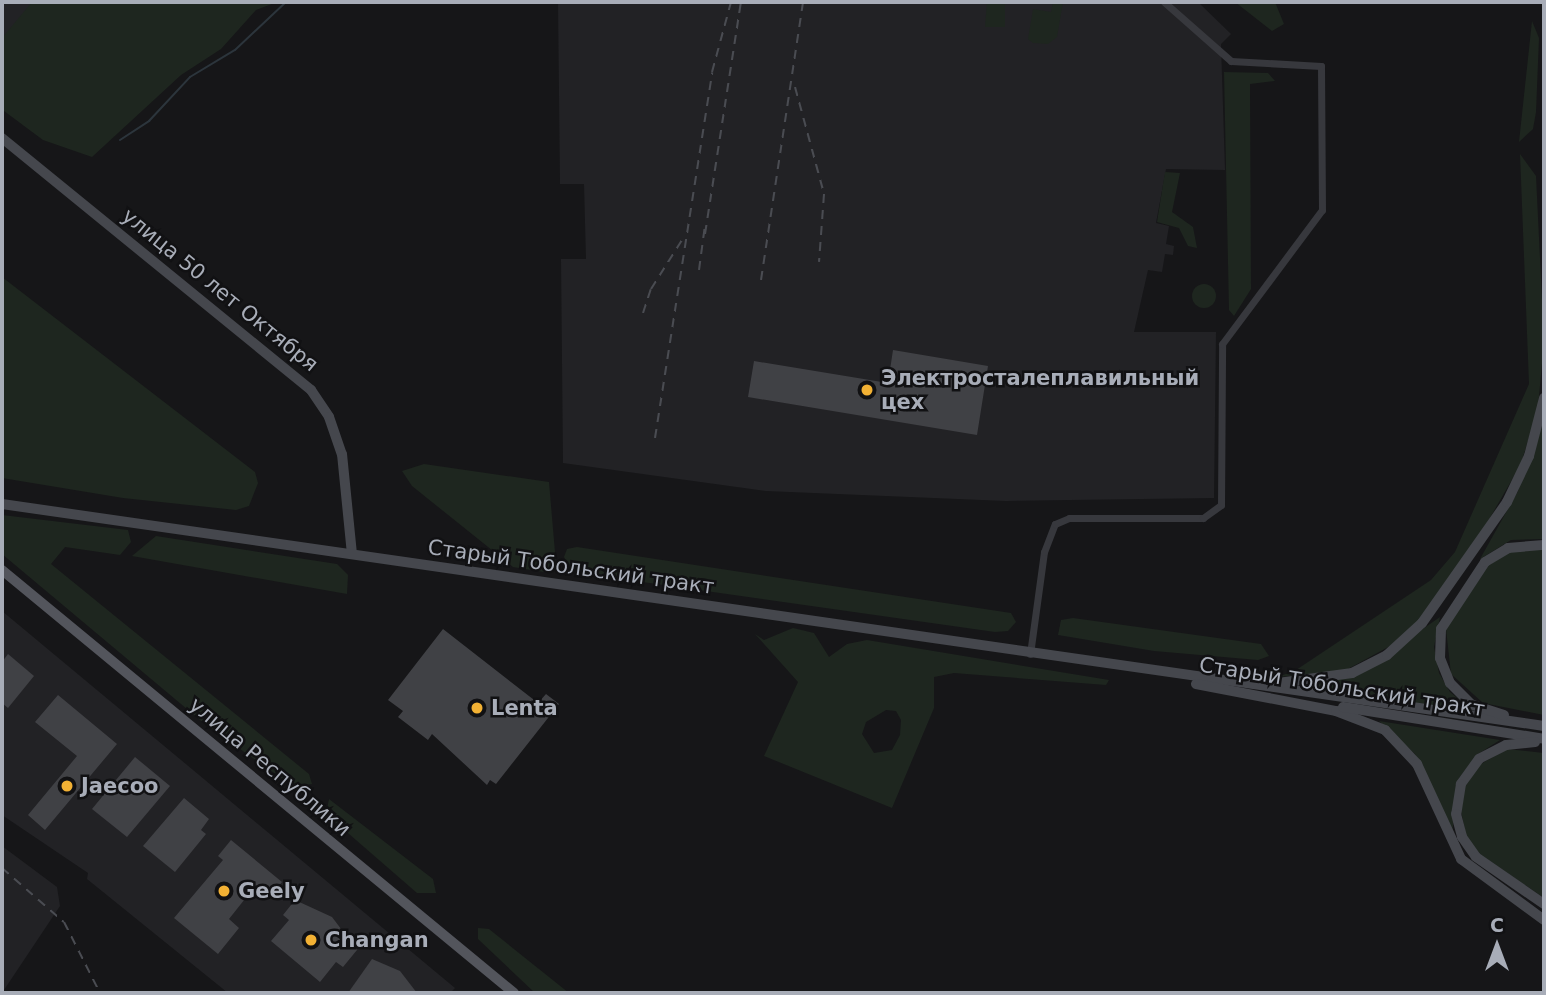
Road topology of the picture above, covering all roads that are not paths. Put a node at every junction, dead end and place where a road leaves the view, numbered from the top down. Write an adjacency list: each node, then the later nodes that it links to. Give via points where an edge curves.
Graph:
1 (1164, 2): 8 (street, via 1231,61 1321,65 1322,210 1222,344 1222,505 1203,518 1069,518 1055,524 1044,552)
2 (2, 138): 6 (main road, улица 50 лет Октября, via 311,390 326,411 342,454)
3 (1544, 398): 9 (main road, via 1529,456 1494,524 1429,615 1395,649 1352,673 1317,681)
4 (2, 504): 6 (main road, Старый Тобольский тракт)
5 (1544, 544): 10 (main road, via 1508,548 1485,562 1448,612 1439,642 1443,671 1464,699 1483,709)
6 (352, 554): 8 (main road, Старый Тобольский тракт)
7 (2, 570): 14 (main road, улица Республики)
8 (1030, 655): 9 (main road, Старый Тобольский тракт)
9 (1194, 680): 10 (main road, Старый Тобольский тракт); 11 (main road, Старый Тобольский тракт); 13 (main road, via 1336,711 1385,730 1417,764 1461,859)
10 (1544, 725)
11 (1544, 741): 12 (main road, via 1506,745 1479,759 1461,784 1456,814 1462,837 1476,857)
12 (1544, 904)
13 (1544, 920)
14 (514, 993)

